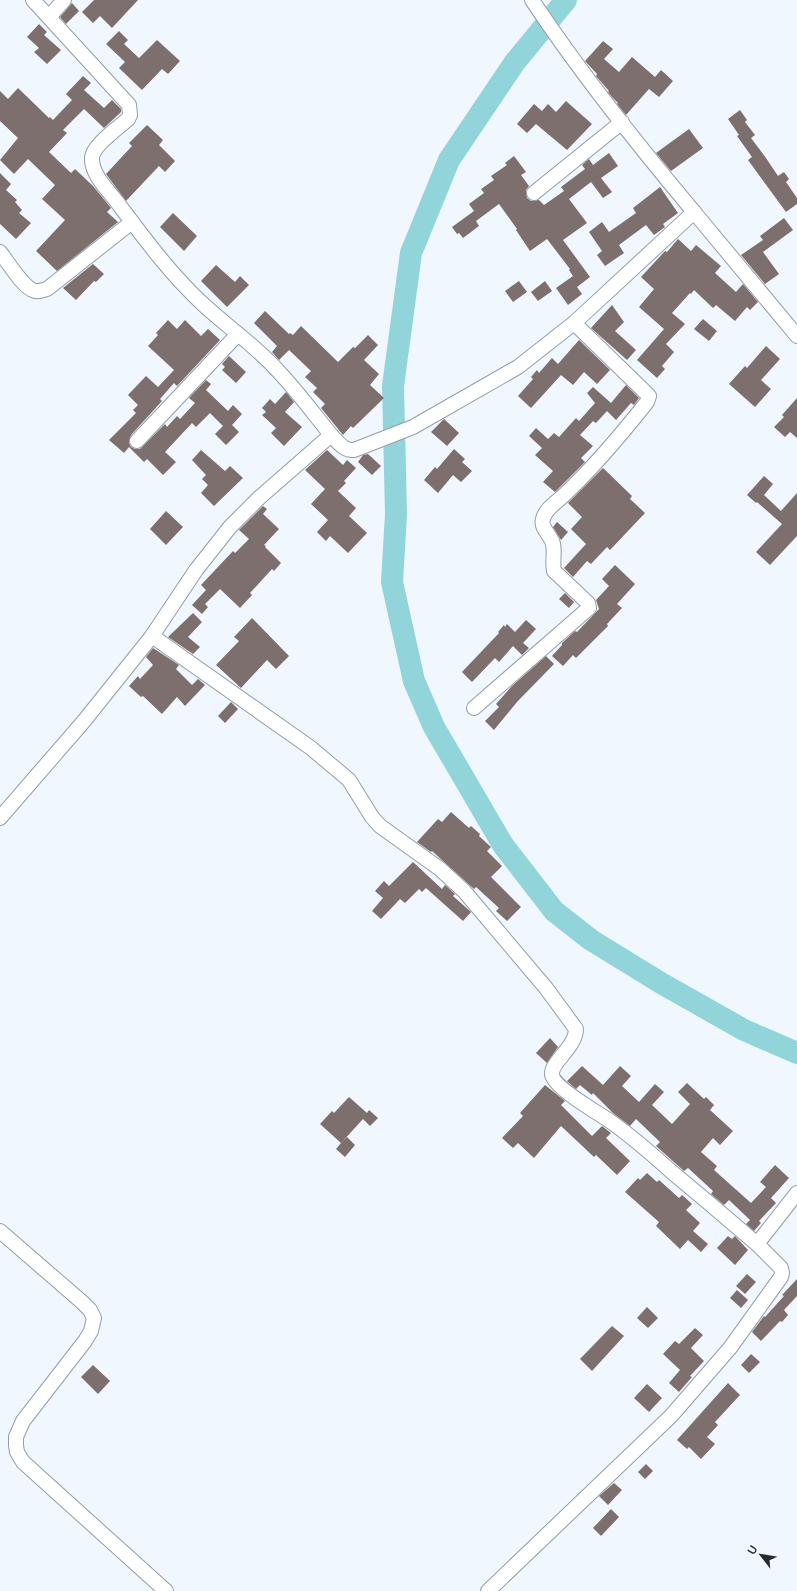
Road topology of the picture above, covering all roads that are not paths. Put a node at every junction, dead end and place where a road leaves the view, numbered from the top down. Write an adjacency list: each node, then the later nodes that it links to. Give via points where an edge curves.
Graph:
1 (33, 0): 4 (street)
2 (64, 0): 4 (street)
3 (532, 0): 5 (street)
4 (49, 17): 8 (street, via 128,105 128,119 96,147 91,160 99,178)
5 (622, 122): 6 (street); 7 (street)
6 (534, 193)
7 (694, 212): 10 (street); 12 (street)
8 (132, 222): 9 (street, via 42,291 34,291 27,287); 11 (street, via 181,283)
9 (0, 252)
10 (574, 323): 13 (street, via 518,367 413,427 354,450 345,448); 16 (street, via 649,396 647,402 599,460 547,511 543,519 543,526 553,543 554,571 588,603 589,608)
11 (238, 334): 13 (street, via 279,371); 14 (street)
12 (797, 336)
13 (331, 435): 15 (street, via 230,527 196,570)
14 (137, 441)
15 (152, 636): 17 (street, via 84,721); 20 (street, via 311,748 349,780 380,826 440,869 464,891 546,988 576,1029 566,1052 552,1071 556,1082 646,1149)
16 (474, 708)
17 (0, 818)
18 (797, 1193): 20 (street)
19 (0, 1231): 21 (street, via 82,1302 94,1318 91,1331 22,1421 16,1437 17,1452 23,1462)
20 (757, 1244): 22 (street, via 781,1268 781,1277 730,1348 671,1416)
21 (166, 1591)
22 (488, 1591)

